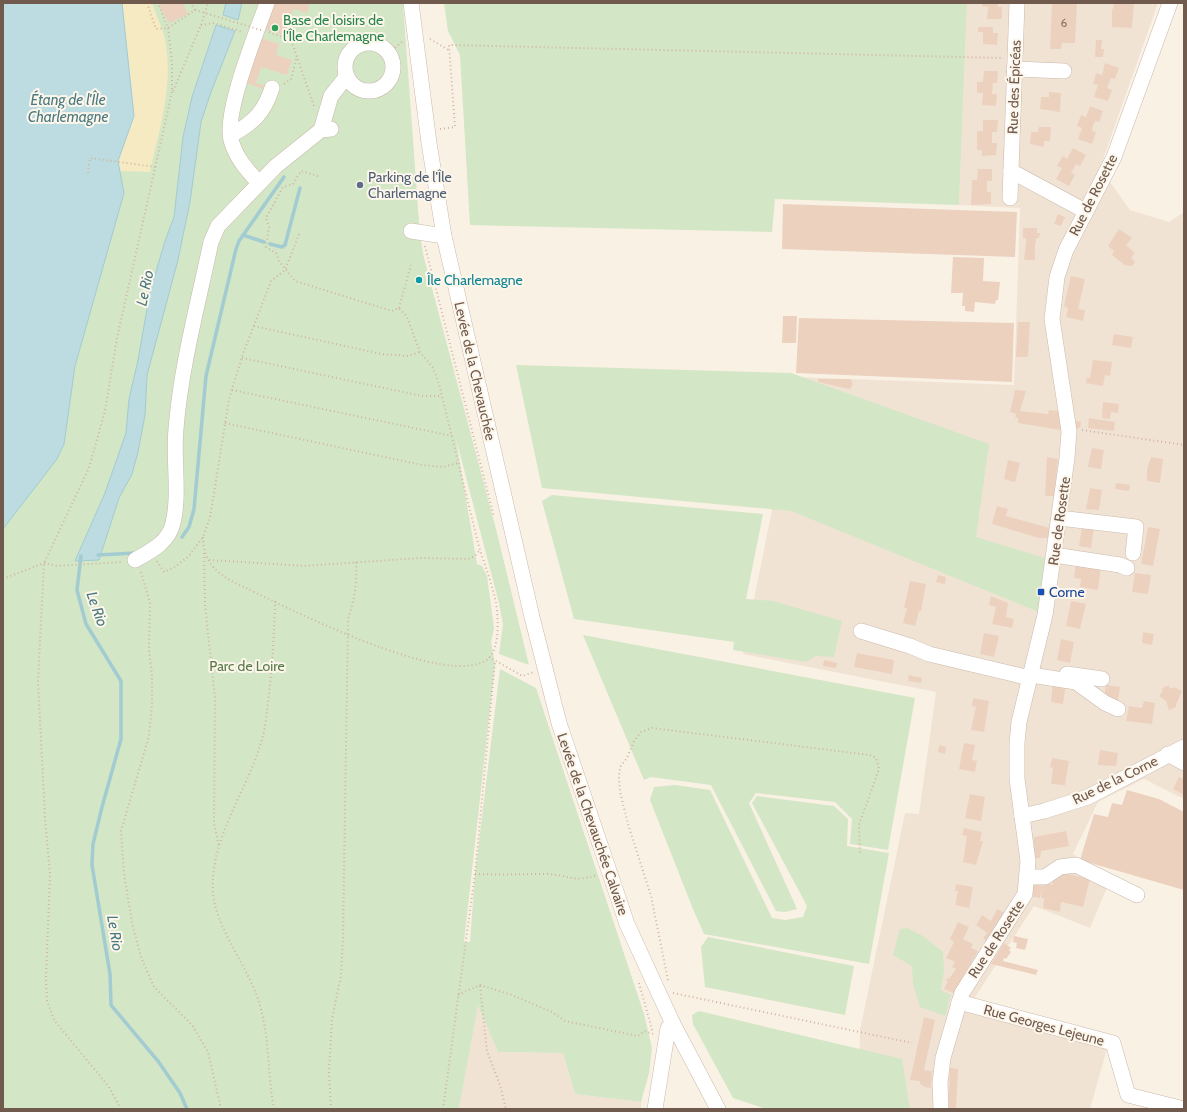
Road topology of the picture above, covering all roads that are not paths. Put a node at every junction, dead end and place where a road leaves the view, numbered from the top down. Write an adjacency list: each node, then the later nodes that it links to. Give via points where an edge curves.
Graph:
1 (267, 3): 9 (street, via 233,106 229,125)
2 (411, 3): 15 (street, Levée de la Chevauchée)
3 (1017, 3): 5 (street, Rue des Épicéas)
4 (1170, 3): 13 (street, Rue de Rosette, via 1114,157)
5 (1015, 63): 6 (street); 10 (street, Rue des Épicéas)
6 (1064, 71)
7 (347, 76): 11 (street, via 331,96 326,130 276,166)
8 (272, 88): 9 (street, via 260,114)
9 (231, 136): 11 (street, via 243,167)
10 (1011, 171): 12 (street, Rue des Épicéas); 13 (street)
11 (259, 183): 19 (street, via 218,226 211,242 181,383 176,430 173,524 167,536 152,550)
12 (1010, 198)
13 (1085, 211): 16 (street, Rue de Rosette, via 1056,276 1053,297 1053,325 1069,428)
14 (411, 231): 15 (street)
15 (444, 236): 21 (street, Levée de la Chevauchée)
16 (1059, 518): 17 (street, via 1136,528); 18 (street, Rue de Rosette)
17 (1133, 552)
18 (1054, 555): 20 (street); 23 (street, Rue de Rosette, via 1045,615)
19 (135, 560)
20 (1127, 568)
21 (532, 618): 33 (street, Levée de la Chevauchée Calvaire, via 559,723 608,872 627,924)
22 (861, 631): 23 (street, via 929,654)
23 (1031, 674): 24 (street); 25 (street, via 1076,682); 29 (street, Rue de Rosette, via 1019,722 1017,743 1017,779)
24 (1102, 679)
25 (1118, 709)
26 (1184, 747): 27 (street, Rue de la Corne)
27 (1168, 754): 28 (street); 29 (street, Rue de la Corne, via 1088,797)
28 (1184, 763)
29 (1022, 816): 30 (street, Rue de Rosette, via 1028,861)
30 (1026, 877): 31 (street, via 1045,876 1060,867 1076,865); 32 (street, Rue de Rosette, via 1025,894 962,993)
31 (1137, 895)
32 (959, 1002): 36 (street, Rue de Rosette, via 943,1058 940,1083); 37 (street, Rue Georges Lejeune, via 1113,1043 1128,1095)
33 (674, 1024): 34 (street, via 668,1028); 35 (street, Levée de la Chevauchée Calvaire)
34 (655, 1109)
35 (718, 1109)
36 (941, 1109)
37 (1184, 1109)

